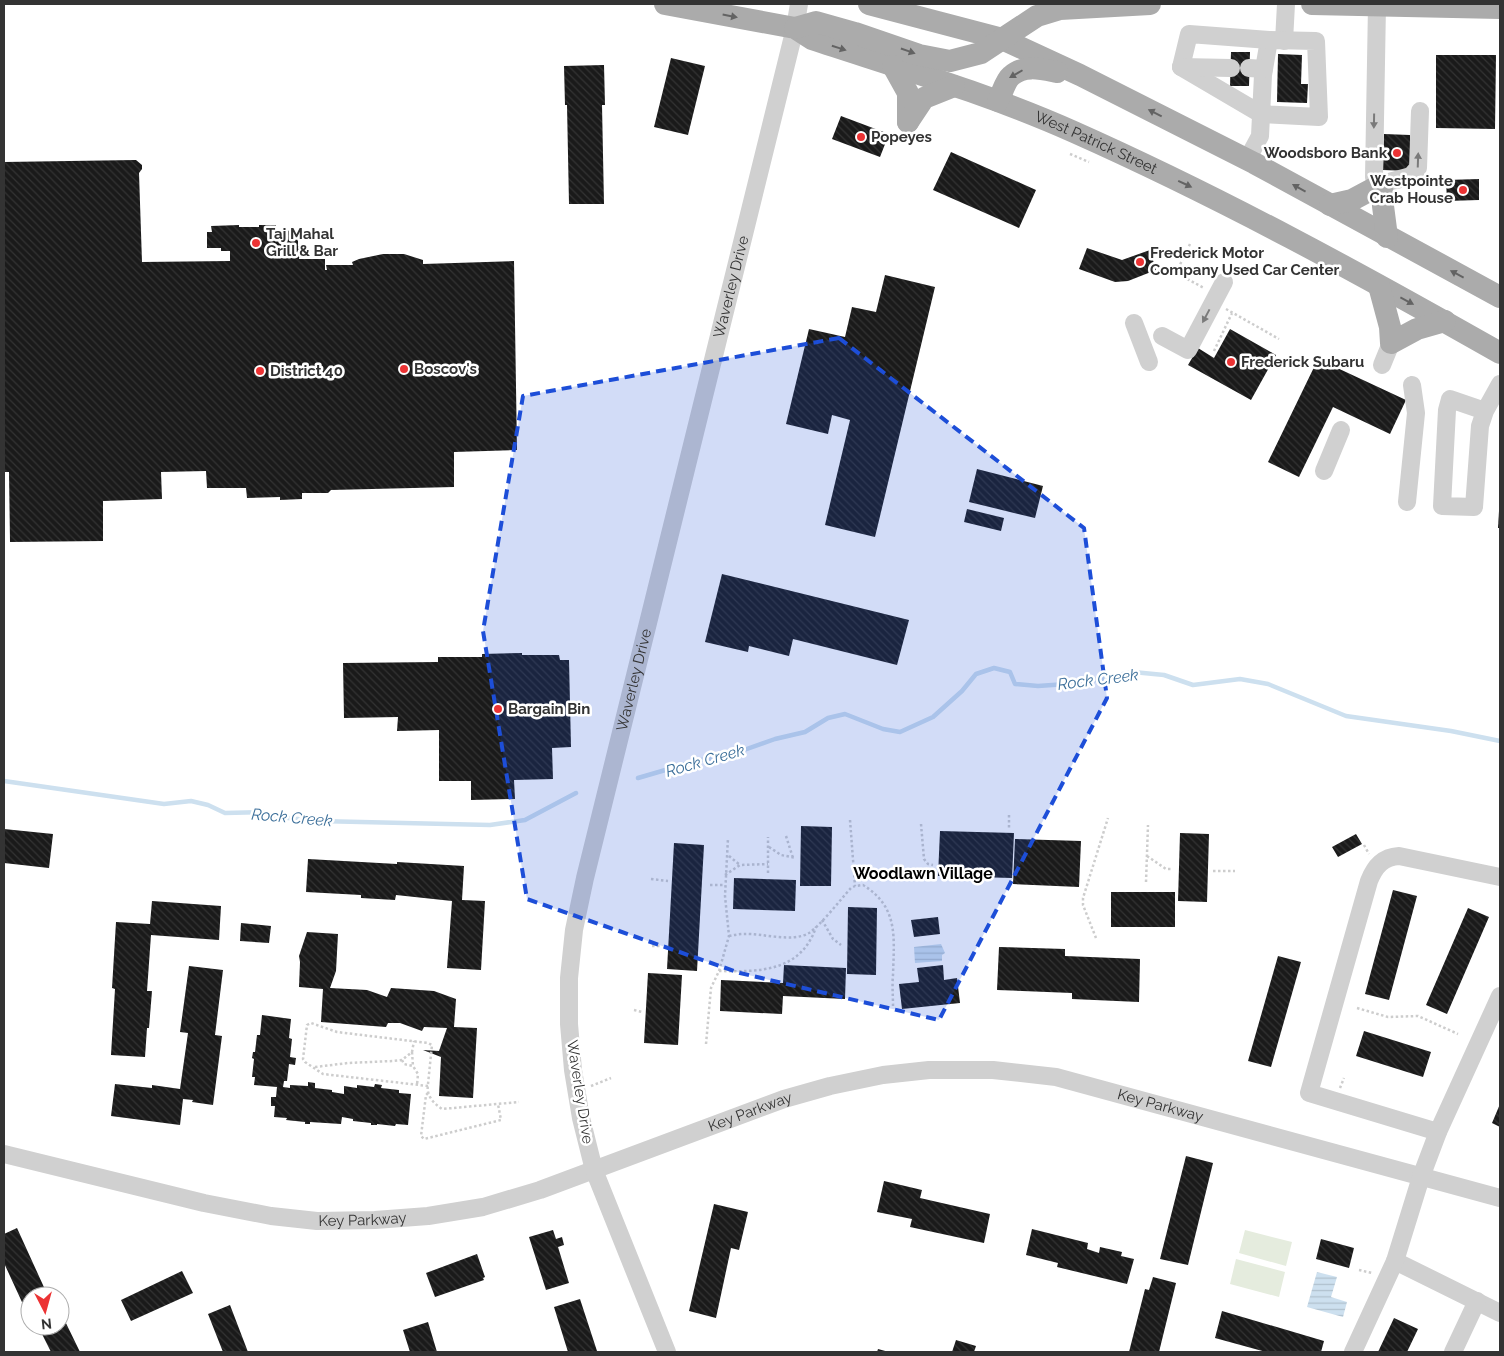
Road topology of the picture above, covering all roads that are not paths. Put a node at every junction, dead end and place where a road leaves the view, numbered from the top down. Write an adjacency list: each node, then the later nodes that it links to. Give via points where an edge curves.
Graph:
1 (665, 4): 9 (main road, West Patrick Street, one-way to 9)
2 (800, 4): 9 (street, Waverley Drive)
3 (869, 4): 10 (main road)
4 (1150, 4): 10 (main road, via 1060,9 1037,16)
5 (1286, 4): 11 (street)
6 (1312, 4): 7 (main road)
7 (1377, 5): 8 (main road); 21 (street, one-way to 21, via 1374,177)
8 (1500, 8)
9 (795, 28): 10 (main road, one-way to 10, via 816,22 950,62 981,53); 12 (main road, West Patrick Street, one-way to 12, via 812,39); 44 (street, Waverley Drive, via 574,930 569,1024 581,1118)
10 (1002, 39): 15 (main road)
11 (1276, 41): 13 (street, via 1189,34); 19 (street, via 1257,68); 19 (street, via 1316,41 1319,117)
12 (893, 66): 16 (main road, West Patrick Street); 16 (main road, via 908,92 908,122 924,98)
13 (1181, 67): 14 (street); 19 (street)
14 (1231, 68)
15 (1080, 76): 17 (main road, one-way to 17, via 1031,67 1010,76); 20 (main road, one-way to 15)
16 (954, 86): 17 (main road, West Patrick Street)
17 (998, 101): 25 (main road, West Patrick Street, one-way to 25, via 1073,132 1226,204)
18 (1420, 111): 21 (street, one-way to 18, via 1411,176 1418,168)
19 (1261, 114): 20 (street, via 1260,136)
20 (1247, 160): 22 (main road, one-way to 20)
21 (1382, 184): 22 (main road, via 1352,200); 23 (main road)
22 (1330, 205): 23 (main road)
23 (1387, 237): 26 (main road, one-way to 23)
24 (1224, 282): 29 (street, one-way to 29, via 1188,350)
25 (1379, 286): 27 (main road, West Patrick Street, one-way to 27); 30 (main road, via 1390,326)
26 (1494, 290)
27 (1445, 322): 30 (main road, via 1417,329); 31 (main road, West Patrick Street)
28 (1134, 323): 32 (street)
29 (1162, 336)
30 (1391, 343): 33 (street)
31 (1500, 353)
32 (1149, 362)
33 (1382, 365)
34 (1500, 384): 36 (street)
35 (1412, 385): 39 (street, via 1416,414)
36 (1485, 411): 36 (street, via 1480,426 1474,507 1442,506 1450,399)
37 (1341, 430): 38 (street)
38 (1324, 471)
39 (1407, 502)
40 (1500, 877): 42 (street, via 1399,856 1388,858 1377,866 1369,880 1309,1093)
41 (1500, 996): 42 (street)
42 (1438, 1132): 45 (street)
43 (4, 1154): 44 (street, Key Parkway, via 204,1203 317,1221 428,1216 482,1207)
44 (594, 1170): 45 (street, Key Parkway, via 830,1086 929,1070 993,1070 1056,1077); 50 (street, Waverley Drive)
45 (1421, 1177): 46 (street, Key Parkway); 47 (street)
46 (1500, 1198)
47 (1395, 1261): 48 (street); 51 (street)
48 (1477, 1301): 49 (street); 52 (street)
49 (1500, 1313)
50 (667, 1352)
51 (1353, 1352)
52 (1453, 1352)

